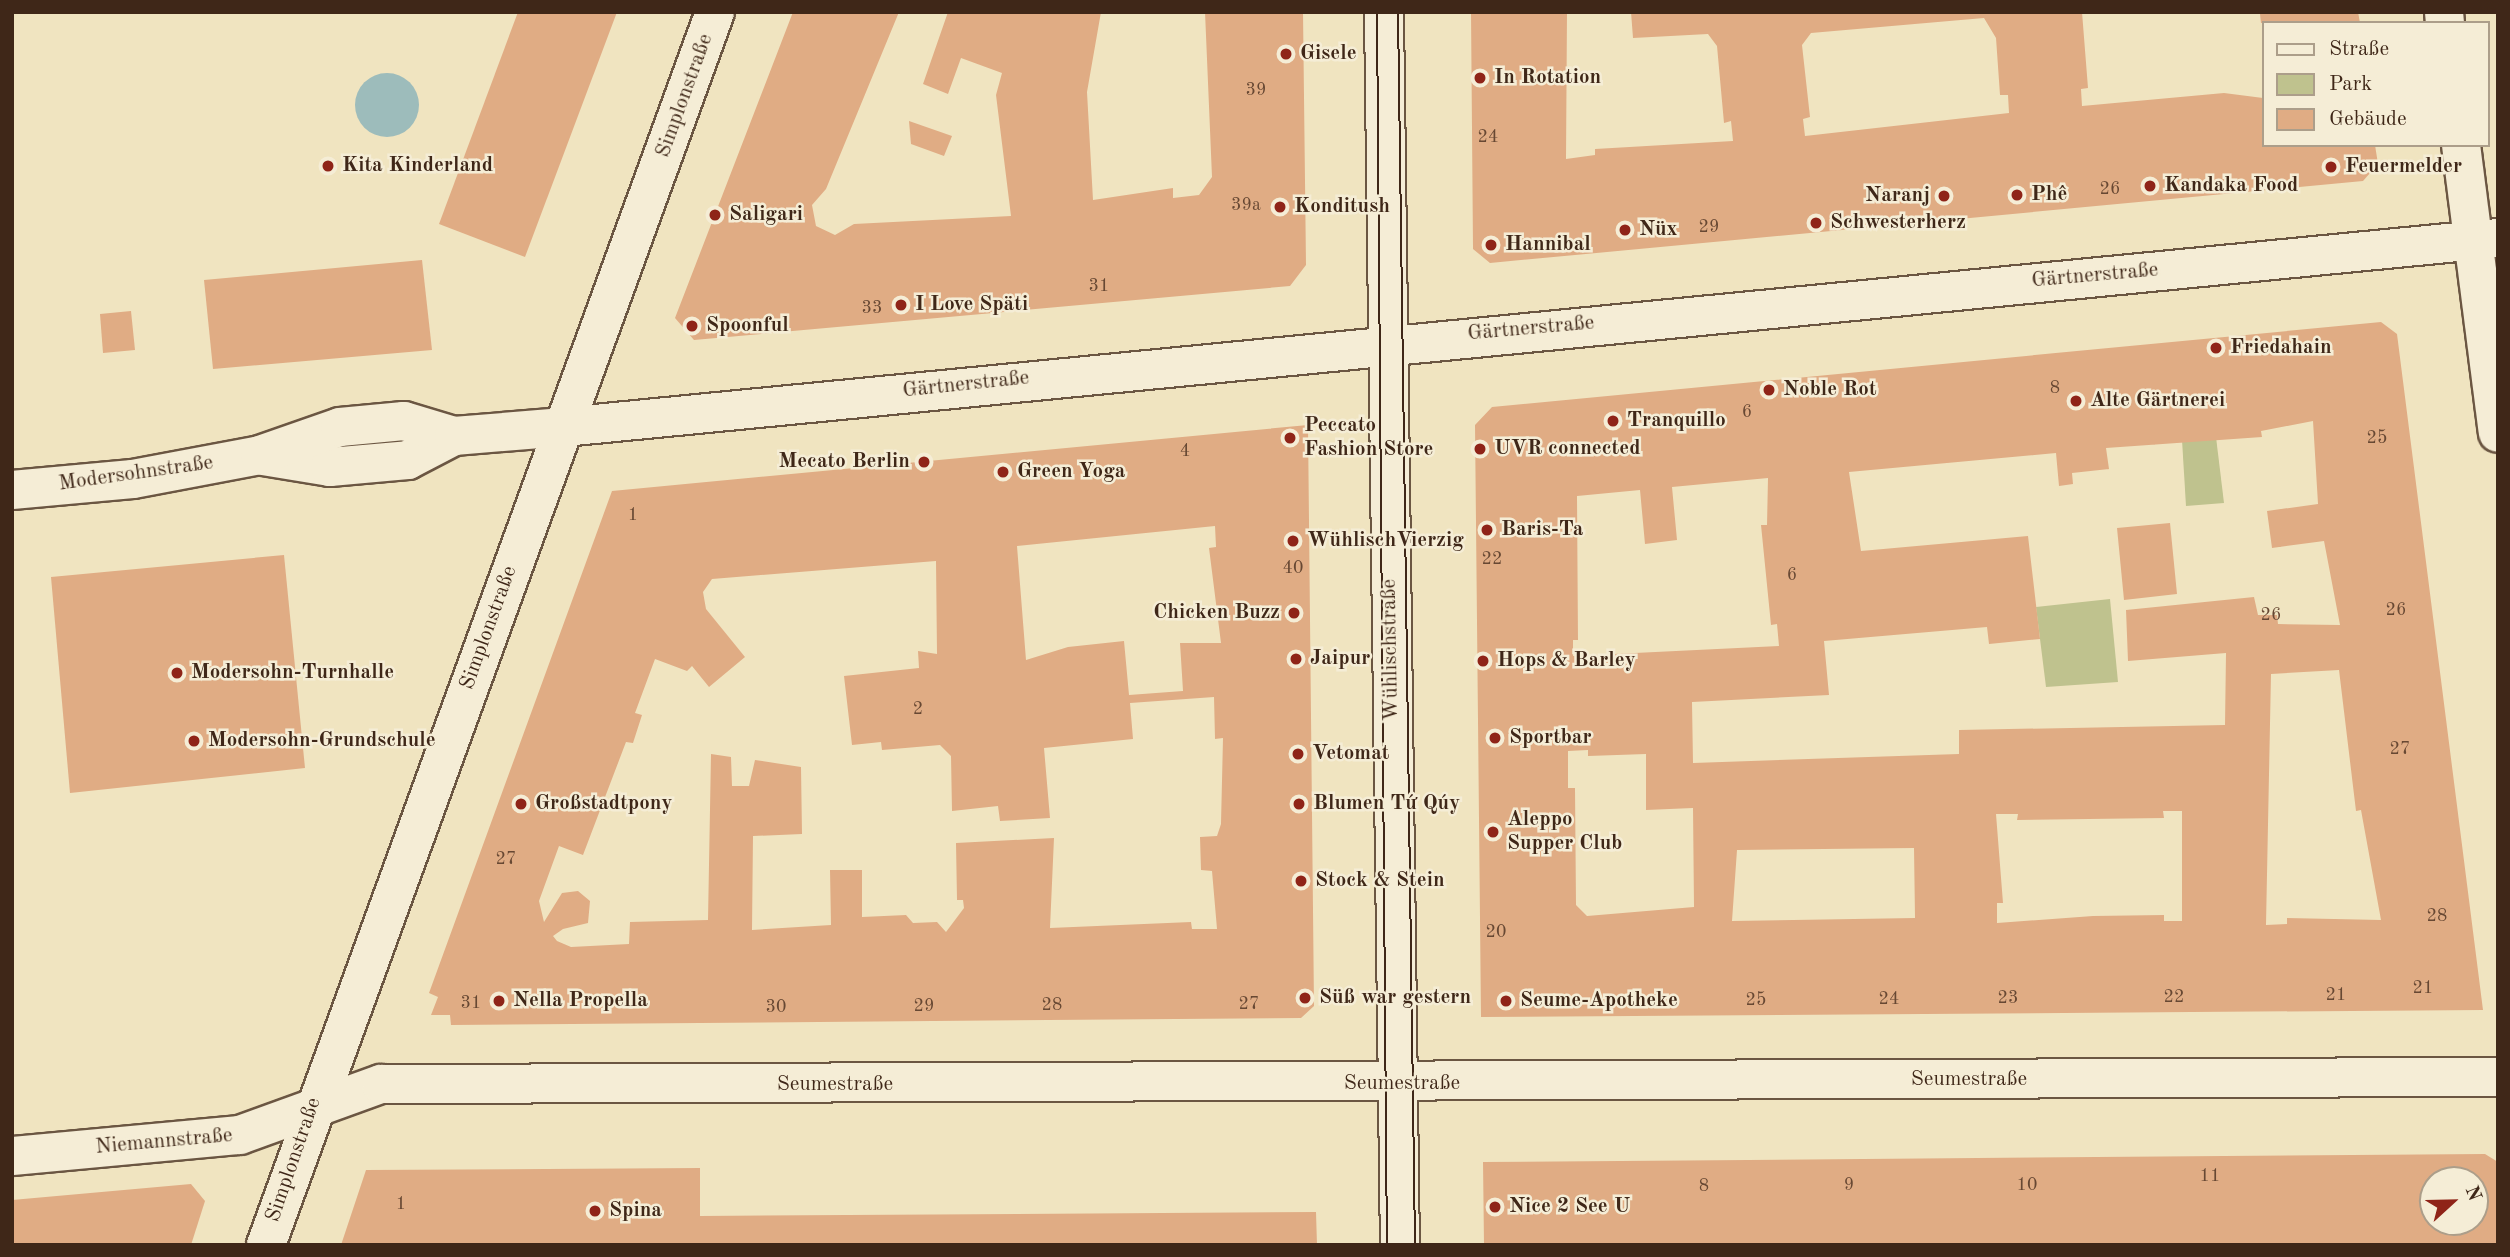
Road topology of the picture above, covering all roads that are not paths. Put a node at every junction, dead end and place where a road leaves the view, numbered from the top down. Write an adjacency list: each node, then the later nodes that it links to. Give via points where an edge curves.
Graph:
1 (715, 12): 6 (street, Simplonstraße)
2 (1384, 12): 5 (street, Wühlischstraße)
3 (2462, 147): 4 (street)
4 (2485, 239): 5 (street, Gärtnerstraße); 7 (street)
5 (1387, 344): 6 (street, Gärtnerstraße); 10 (street, Wühlischstraße)
6 (564, 427): 8 (street, Modersohnstraße, via 454,436 404,421 340,427 260,455 133,479); 11 (street, Simplonstraße)
7 (2498, 433)
8 (12, 490)
9 (2498, 1077): 10 (street, Seumestraße)
10 (1398, 1084): 11 (street, Seumestraße, via 380,1084); 14 (street, Wühlischstraße)
11 (311, 1111): 12 (street, Niemannstraße, via 240,1135); 13 (street, Simplonstraße)
12 (12, 1156)
13 (266, 1245)
14 (1400, 1245)

